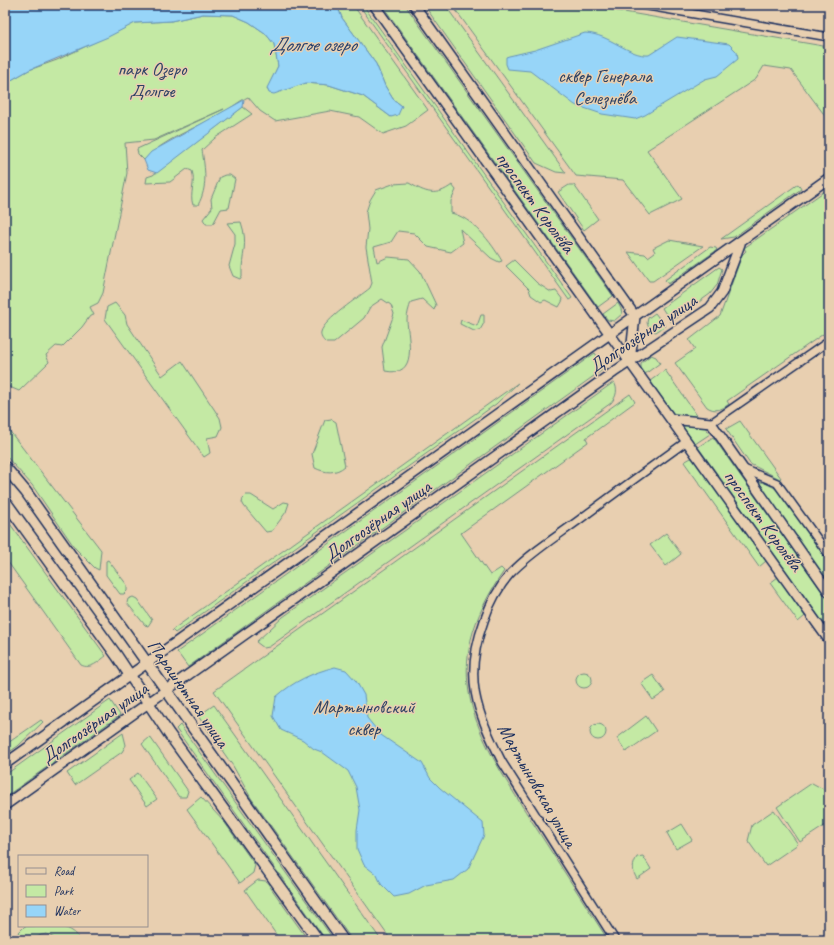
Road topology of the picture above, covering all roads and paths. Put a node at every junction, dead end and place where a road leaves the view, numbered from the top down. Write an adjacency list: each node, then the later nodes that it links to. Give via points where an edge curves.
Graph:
1 (374, 5): 8 (main road, проспект Королёва)
2 (414, 5): 7 (main road, проспект Королёва)
3 (642, 5): 4 (street)
4 (829, 37)
5 (829, 178): 6 (main road, Долгоозёрная улица)
6 (742, 241): 7 (main road, Долгоозёрная улица); 10 (main road, Долгоозёрная улица, via 722,292 710,308)
7 (636, 316): 8 (main road, Долгоозёрная улица); 10 (main road)
8 (610, 334): 10 (main road, проспект Королёва); 20 (main road, Долгоозёрная улица)
9 (829, 341): 12 (street)
10 (630, 362): 11 (main road, проспект Королёва); 22 (main road, Долгоозёрная улица)
11 (671, 419): 12 (main road); 13 (main road, проспект Королёва)
12 (711, 423): 15 (main road, проспект Королёва)
13 (687, 442): 19 (main road, проспект Королёва); 28 (street, Мартыновская улица, via 562,532 511,573 495,594 489,607 473,661 477,705 502,762)
14 (5, 467): 20 (main road, Парашютная улица, via 26,492)
15 (744, 470): 17 (street, via 777,483); 18 (main road, проспект Королёва)
16 (5, 501): 21 (main road, Парашютная улица)
17 (829, 555)
18 (829, 592)
19 (829, 640)
20 (146, 663): 21 (main road, Долгоозёрная улица); 22 (main road, Парашютная улица)
21 (130, 675): 23 (main road, Парашютная улица); 24 (main road, Долгоозёрная улица)
22 (166, 691): 23 (main road, Долгоозёрная улица); 27 (main road, Парашютная улица)
23 (149, 704): 25 (main road, Долгоозёрная улица); 26 (main road, Парашютная улица)
24 (5, 764)
25 (5, 805)
26 (318, 940)
27 (343, 940)
28 (615, 940)

